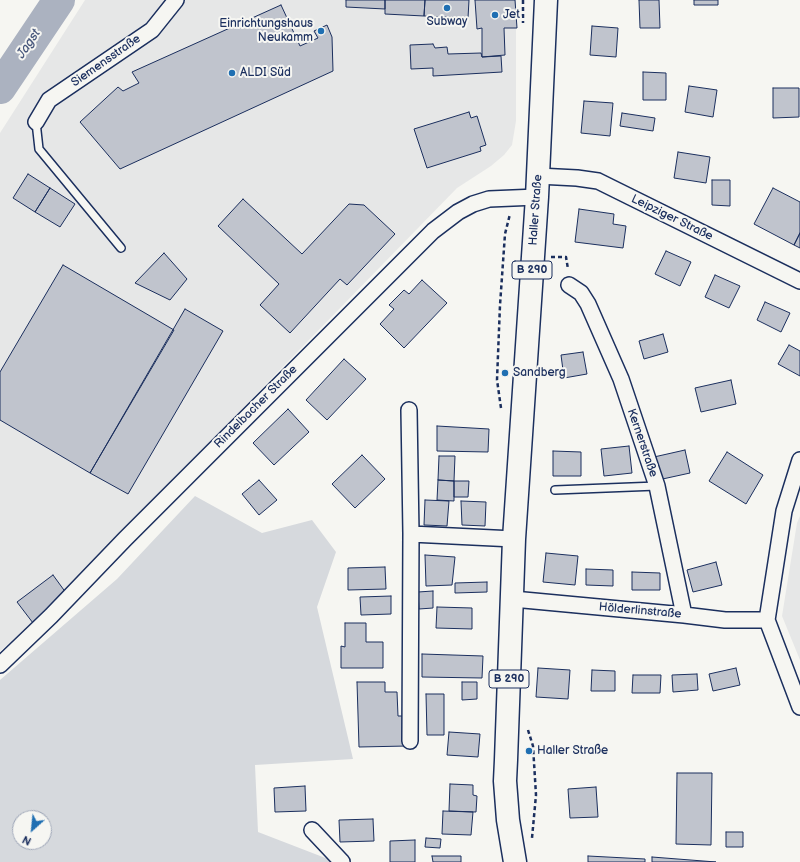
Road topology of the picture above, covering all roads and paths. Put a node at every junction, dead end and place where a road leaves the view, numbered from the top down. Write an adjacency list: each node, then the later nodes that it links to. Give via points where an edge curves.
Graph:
1 (176, 0): 3 (street, Siemensstraße, via 152,30 49,100)
2 (546, 0): 4 (main road, Haller Straße / B 290)
3 (36, 122): 5 (lane, via 39,149)
4 (538, 187): 8 (street, Leipziger Straße, via 577,178 598,181); 15 (main road, Haller Straße / B 290); 19 (street, Rindelbacher Straße, via 473,204 433,230)
5 (121, 248)
6 (558, 257): 7 (path, via 566,257)
7 (567, 265)
8 (800, 281)
9 (569, 285): 12 (street, Kernerstraße, via 581,293 588,304 621,379)
10 (409, 410): 14 (street)
11 (800, 460): 18 (street, via 784,511)
12 (657, 486): 13 (lane); 17 (street, Kernerstraße)
13 (555, 490)
14 (411, 534): 15 (street); 21 (street)
15 (514, 539): 16 (main road, Haller Straße / B 290)
16 (512, 599): 17 (street, Hölderlinstraße); 24 (main road, Haller Straße / B 290, via 505,781)
17 (684, 615): 18 (street, Hölderlinstraße, via 725,620)
18 (767, 620): 20 (street)
19 (0, 665)
20 (800, 707)
21 (410, 741)
22 (312, 830): 23 (street)
23 (342, 862)
24 (515, 862)

